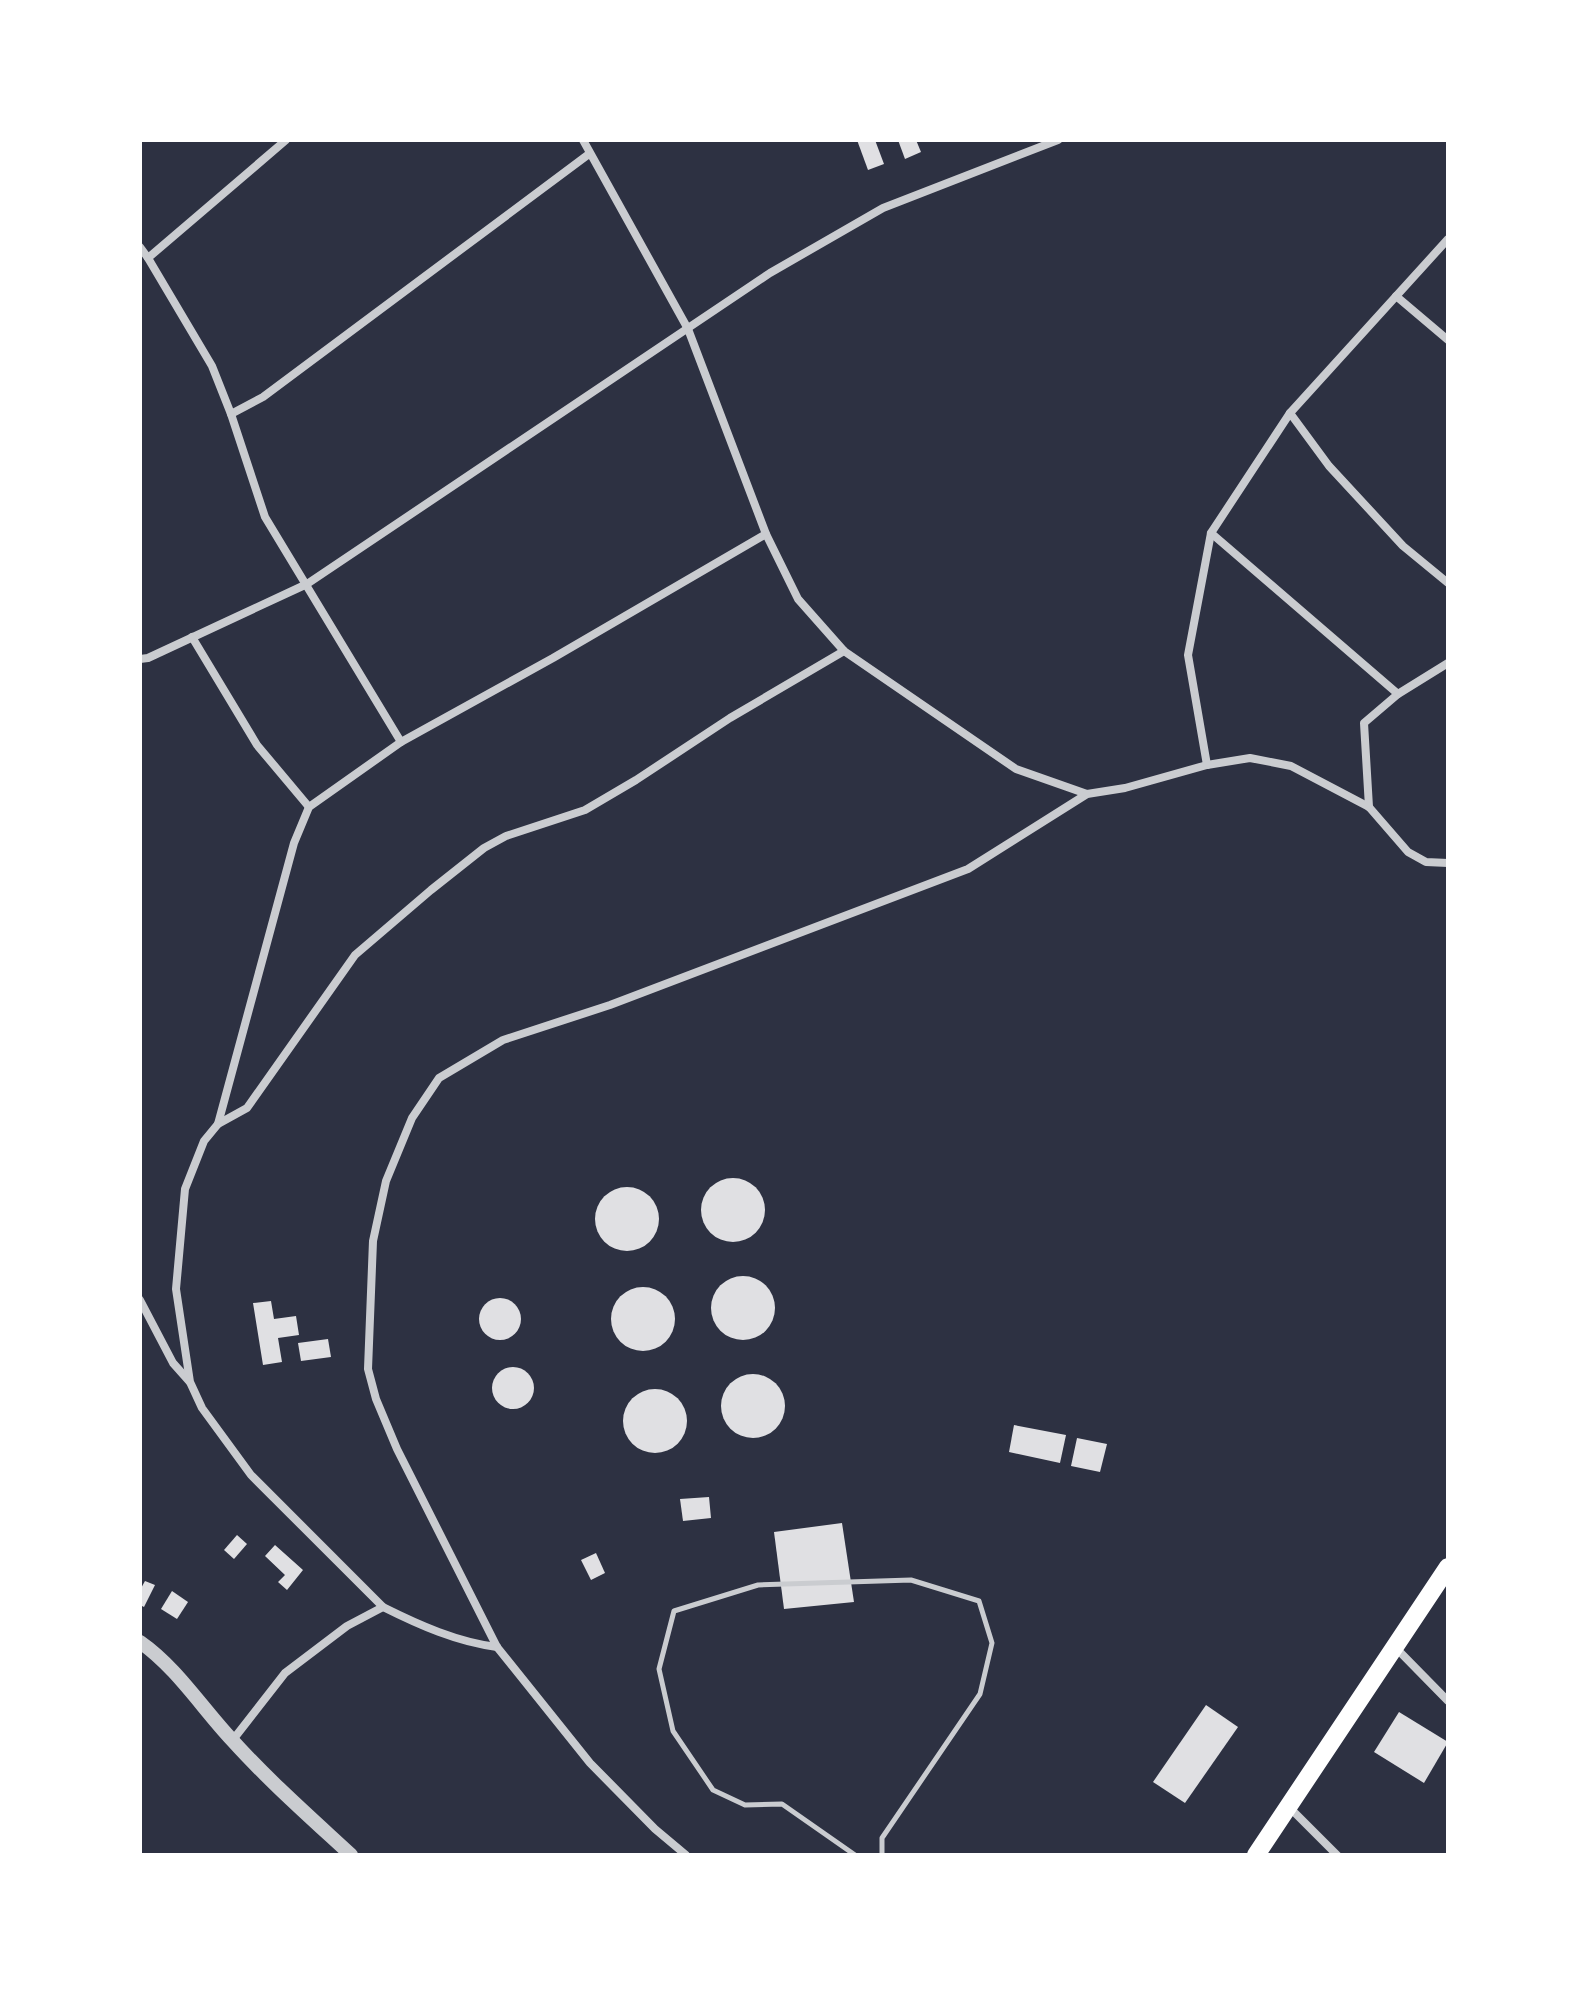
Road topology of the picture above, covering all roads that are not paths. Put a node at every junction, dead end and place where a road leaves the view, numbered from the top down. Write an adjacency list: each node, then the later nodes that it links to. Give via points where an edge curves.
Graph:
1 (286, 140): 7 (street)
2 (583, 140): 4 (street)
3 (1058, 140): 9 (street, via 883,208 770,273)
4 (589, 154): 9 (street); 12 (street, via 263,397)
5 (1448, 239): 8 (street)
6 (140, 247): 7 (street)
7 (148, 258): 12 (street, via 212,366)
8 (1396, 296): 10 (street); 11 (street)
9 (688, 329): 14 (street); 16 (street)
10 (1448, 340)
11 (1290, 413): 13 (street); 15 (street, via 1329,466 1403,546)
12 (231, 414): 16 (street, via 265,517)
13 (1211, 533): 21 (street); 23 (street, via 1188,655)
14 (766, 534): 18 (street, via 798,599); 22 (street)
15 (1448, 583)
16 (307, 584): 17 (street); 22 (street)
17 (192, 637): 19 (street); 25 (street, via 257,745)
18 (844, 651): 24 (street, via 1016,769); 28 (street, via 585,810 484,848 355,955 247,1108)
19 (140, 659)
20 (1448, 663): 21 (street)
21 (1398, 694): 26 (street, via 1364,723)
22 (401, 742): 25 (street)
23 (1207, 765): 24 (street); 26 (street, via 1250,758 1291,766)
24 (1087, 794): 34 (street, via 968,869 610,1005 503,1040 439,1078 412,1118 386,1181 373,1241 368,1369 397,1449)
25 (309, 807): 28 (street, via 294,843)
26 (1369, 807): 27 (street, via 1408,852 1426,862)
27 (1448, 863)
28 (218, 1124): 30 (street, via 204,1141 185,1189 176,1289)
29 (140, 1300): 30 (street, via 173,1363)
30 (190, 1382): 32 (street, via 202,1408 251,1475)
31 (1448, 1567): 35 (highway)
32 (383, 1607): 34 (street, via 475,1644); 37 (street, via 347,1626 285,1673)
33 (140, 1642): 37 (street, via 156,1653)
34 (497, 1647): 41 (street, via 590,1763)
35 (1395, 1647): 36 (street); 38 (highway)
36 (1448, 1701)
37 (232, 1741): 40 (street)
38 (1289, 1806): 39 (highway); 44 (street)
39 (1262, 1851)
40 (351, 1855)
41 (686, 1855)
42 (855, 1855): 43 (lane, via 782,1804 745,1805 713,1790 673,1731 659,1669 674,1611 758,1585 896,1580 979,1601 992,1643 980,1694 882,1838)
43 (882, 1855)
44 (1337, 1855)

